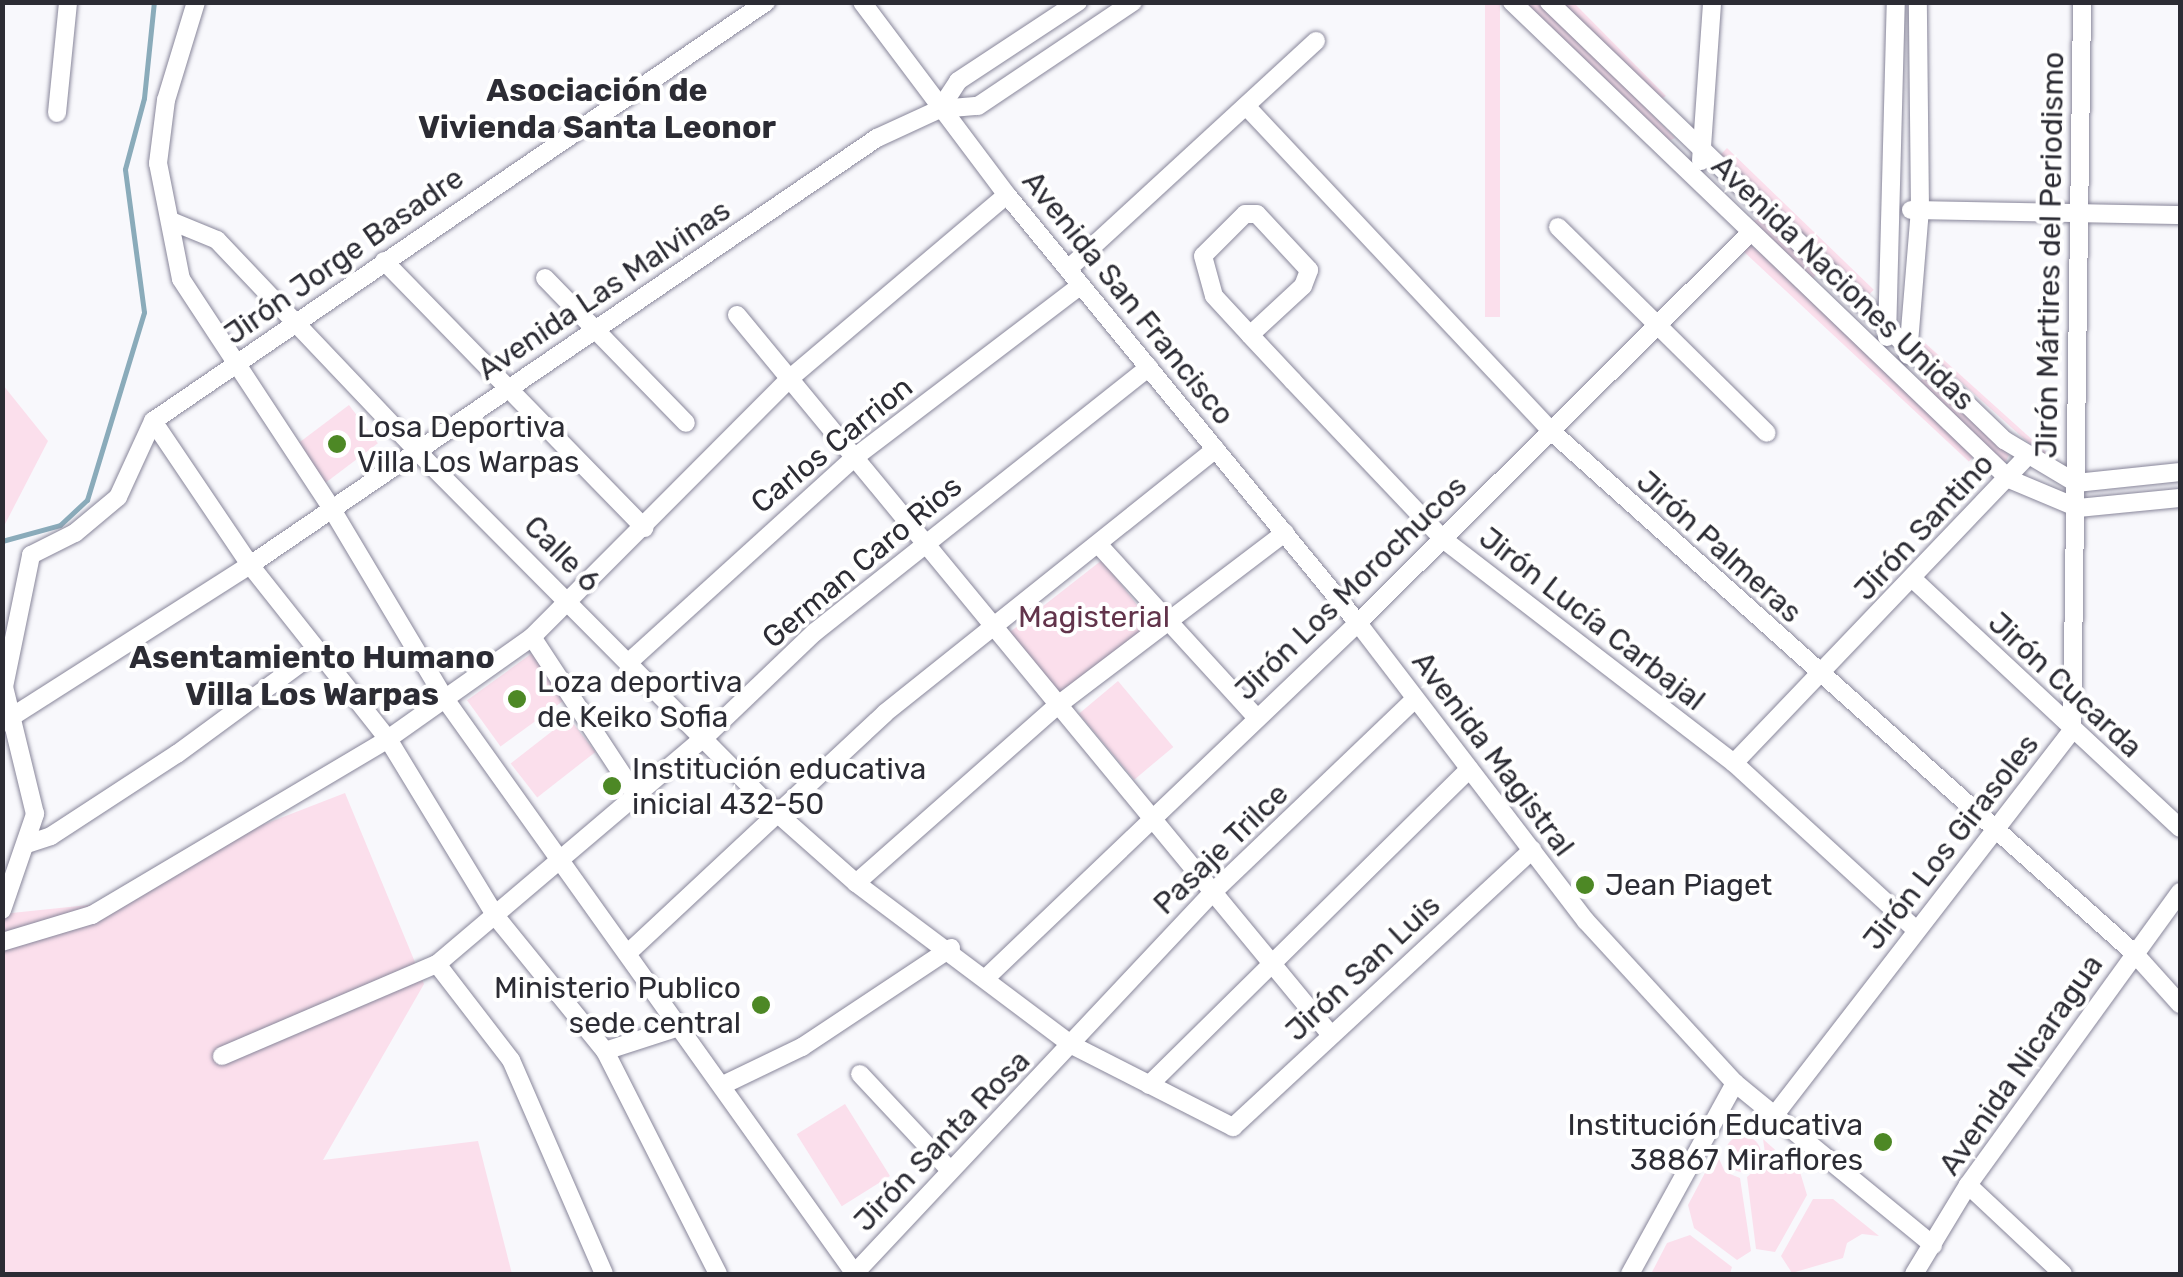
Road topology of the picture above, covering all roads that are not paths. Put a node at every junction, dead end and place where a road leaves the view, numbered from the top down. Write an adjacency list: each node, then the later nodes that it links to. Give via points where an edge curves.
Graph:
1 (68, 2): 17 (street)
2 (196, 2): 25 (street, via 166,100 158,163)
3 (766, 2): 28 (street, Jirón Jorge Basadre)
4 (862, 2): 16 (street, Avenida San Francisco)
5 (1078, 2): 16 (street, Avenida Las Malvinas, via 958,81)
6 (1133, 2): 13 (street, Avenida Las Malvinas)
7 (1512, 2): 19 (street, Avenida Naciones Unidas)
8 (1549, 2): 18 (street, Avenida Naciones Unidas)
9 (1712, 2): 18 (street)
10 (1896, 2): 21 (street)
11 (1918, 2): 22 (street)
12 (2082, 2): 23 (street, Jirón Mártires del Periodismo)
13 (1110, 9): 16 (street, Avenida Las Malvinas, via 978,106)
14 (1316, 40): 15 (street)
15 (1246, 106): 29 (street); 47 (street, Jirón Palmeras)
16 (940, 109): 20 (street, Avenida San Francisco); 36 (street, Avenida Las Malvinas, via 877,138)
17 (57, 113)
18 (1705, 154): 19 (street); 35 (street, Avenida Naciones Unidas)
19 (1692, 177): 27 (street, Avenida Naciones Unidas)
20 (1007, 195): 29 (street, Avenida San Francisco); 42 (street)
21 (1895, 209): 22 (street); 35 (street)
22 (1920, 210): 23 (street); 38 (street)
23 (2074, 212): 24 (street); 55 (street, Jirón Mártires del Periodismo)
24 (2180, 215)
25 (171, 221): 33 (street, Calle 6, via 217,240); 40 (street, via 181,279)
26 (1558, 227): 34 (street)
27 (1750, 233): 34 (street, Jirón Los Morochucos); 39 (street, Avenida Naciones Unidas)
28 (384, 261): 33 (street, Jirón Jorge Basadre); 44 (street)
29 (1068, 269): 31 (street, Avenida San Francisco)
30 (545, 278): 36 (street)
31 (1081, 285): 41 (street, Avenida San Francisco); 52 (street, Carlos Carrion)
32 (737, 315): 42 (street)
33 (298, 324): 40 (street, Jirón Jorge Basadre); 49 (street, Calle 6)
34 (1658, 325): 47 (street, Jirón Los Morochucos); 48 (street)
35 (1888, 329): 38 (street, Avenida Naciones Unidas); 39 (street)
36 (596, 332): 44 (street, Avenida Las Malvinas); 46 (street)
37 (1250, 335): 37 (street, Jirón Lucía Carbajal, via 1303,286 1309,270 1256,214 1245,214 1204,256 1214,296); 61 (street, Jirón Lucía Carbajal)
38 (1909, 348): 43 (street); 51 (street, Avenida Naciones Unidas)
39 (1884, 361): 43 (street, Avenida Naciones Unidas)
40 (238, 364): 45 (street, Jirón Jorge Basadre); 57 (street)
41 (1148, 368): 50 (street, Avenida San Francisco); 62 (street, German Caro Rios)
42 (788, 379): 52 (street); 59 (street)
43 (1905, 380): 54 (street, Avenida Naciones Unidas)
44 (508, 388): 49 (street, Avenida Las Malvinas); 59 (street)
45 (153, 421): 64 (street); 78 (street, via 118,497 75,533 31,555 4,687)
46 (686, 423)
47 (1551, 431): 61 (street, Jirón Los Morochucos); 73 (street, Jirón Palmeras)
48 (1768, 432)
49 (415, 449): 57 (street, Avenida Las Malvinas); 66 (street, Calle 6)
50 (1216, 450): 60 (street, Avenida San Francisco); 63 (street)
51 (2026, 456): 54 (street, Jirón Santino); 55 (street, Avenida Naciones Unidas)
52 (854, 458): 62 (street); 72 (street, Carlos Carrion)
53 (2180, 472): 55 (street)
54 (2009, 479): 58 (street, Avenida Naciones Unidas); 65 (street, Jirón Santino)
55 (2076, 483): 58 (street, Jirón Mártires del Periodismo)
56 (2180, 498): 58 (street, Avenida Naciones Unidas)
57 (330, 506): 64 (street, Avenida Las Malvinas); 74 (street)
58 (2078, 508): 79 (street, Jirón Los Girasoles)
59 (645, 528): 66 (street)
60 (1284, 533): 67 (street, Avenida San Francisco); 68 (street)
61 (1443, 539): 67 (street, Jirón Los Morochucos); 82 (street, Jirón Lucía Carbajal)
62 (925, 544): 69 (street); 80 (street, German Caro Rios, via 814,632)
63 (1098, 544): 68 (street); 69 (street)
64 (250, 565): 71 (street); 78 (street, Avenida Las Malvinas)
65 (1913, 579): 73 (street, Jirón Santino); 79 (street, Jirón Cucarda)
66 (571, 602): 70 (street); 72 (street, Calle 6)
67 (1358, 623): 75 (street, Avenida Magistral); 77 (street, Jirón Los Morochucos)
68 (1169, 625): 76 (street); 77 (street)
69 (995, 629): 76 (street); 85 (street, via 885,713)
70 (532, 637): 74 (street); 84 (street)
71 (317, 651): 81 (street); 89 (street, via 177,754 51,836)
72 (630, 661): 80 (street, Calle 6)
73 (1820, 676): 82 (street, Jirón Santino); 88 (street, Jirón Palmeras)
74 (445, 699): 81 (street); 91 (street)
75 (1416, 699): 83 (street, Avenida Magistral); 93 (street, Pasaje Trilce)
76 (1058, 705): 86 (street); 92 (street)
77 (1256, 717): 86 (street, Jirón Los Morochucos)
78 (7, 720): 89 (street, via 32,786 35,814)
79 (2072, 731): 87 (street, Jirón Cucarda); 88 (street, Jirón Los Girasoles)
80 (705, 738): 84 (street, German Caro Rios); 85 (street, Calle 6)
81 (388, 739): 96 (street); 98 (street, via 92,915)
82 (1734, 764): 97 (street, Jirón Lucía Carbajal)
83 (1470, 769): 90 (street, Avenida Magistral); 102 (street)
84 (635, 794): 91 (street, German Caro Rios)
85 (778, 812): 92 (street, Calle 6); 100 (street)
86 (1153, 820): 93 (street); 104 (street, Jirón Los Morochucos)
87 (2180, 828)
88 (1994, 830): 97 (street, Jirón Los Girasoles); 101 (street, Jirón Palmeras)
89 (27, 844): 95 (street)
90 (1532, 850): 107 (street, Jirón San Luis); 112 (street, Avenida Magistral, via 1586,922)
91 (560, 857): 96 (street, German Caro Rios); 100 (street)
92 (856, 882): 99 (street, Calle 6)
93 (1213, 892): 102 (street); 108 (street, Pasaje Trilce)
94 (2180, 892): 101 (street, Avenida Nicaragua)
95 (2, 910)
96 (497, 918): 103 (street, German Caro Rios); 109 (street)
97 (1915, 929): 115 (street, Jirón Los Girasoles)
98 (2, 942)
99 (950, 948): 104 (street, Calle 6); 113 (street, via 802,1047)
100 (629, 952): 106 (street)
101 (2134, 952): 105 (street, Jirón Palmeras); 118 (street, Avenida Nicaragua)
102 (1270, 962): 107 (street); 114 (street)
103 (437, 964): 110 (street, German Caro Rios); 120 (street, via 512,1060)
104 (987, 978): 108 (street, Calle 6)
105 (2180, 1004)
106 (679, 1028): 109 (street); 113 (street)
107 (1331, 1035): 116 (street, Jirón San Luis)
108 (1072, 1046): 114 (street, Calle 6); 117 (street, Jirón Santa Rosa)
109 (605, 1051): 121 (street)
110 (222, 1056)
111 (860, 1074): 117 (street)
112 (1735, 1082): 115 (street, Avenida Magistral); 123 (street)
113 (724, 1085): 122 (street)
114 (1149, 1085): 116 (street, Calle 6)
115 (1774, 1116): 119 (street, Avenida Magistral)
116 (1233, 1127)
117 (949, 1169): 122 (street, Jirón Santa Rosa)
118 (1968, 1186): 119 (street, Avenida Nicaragua); 125 (street)
119 (1934, 1245): 124 (street, Avenida Nicaragua)
120 (604, 1274)
121 (718, 1274)
122 (854, 1274)
123 (1630, 1274)
124 (1914, 1274)
125 (2063, 1274)

